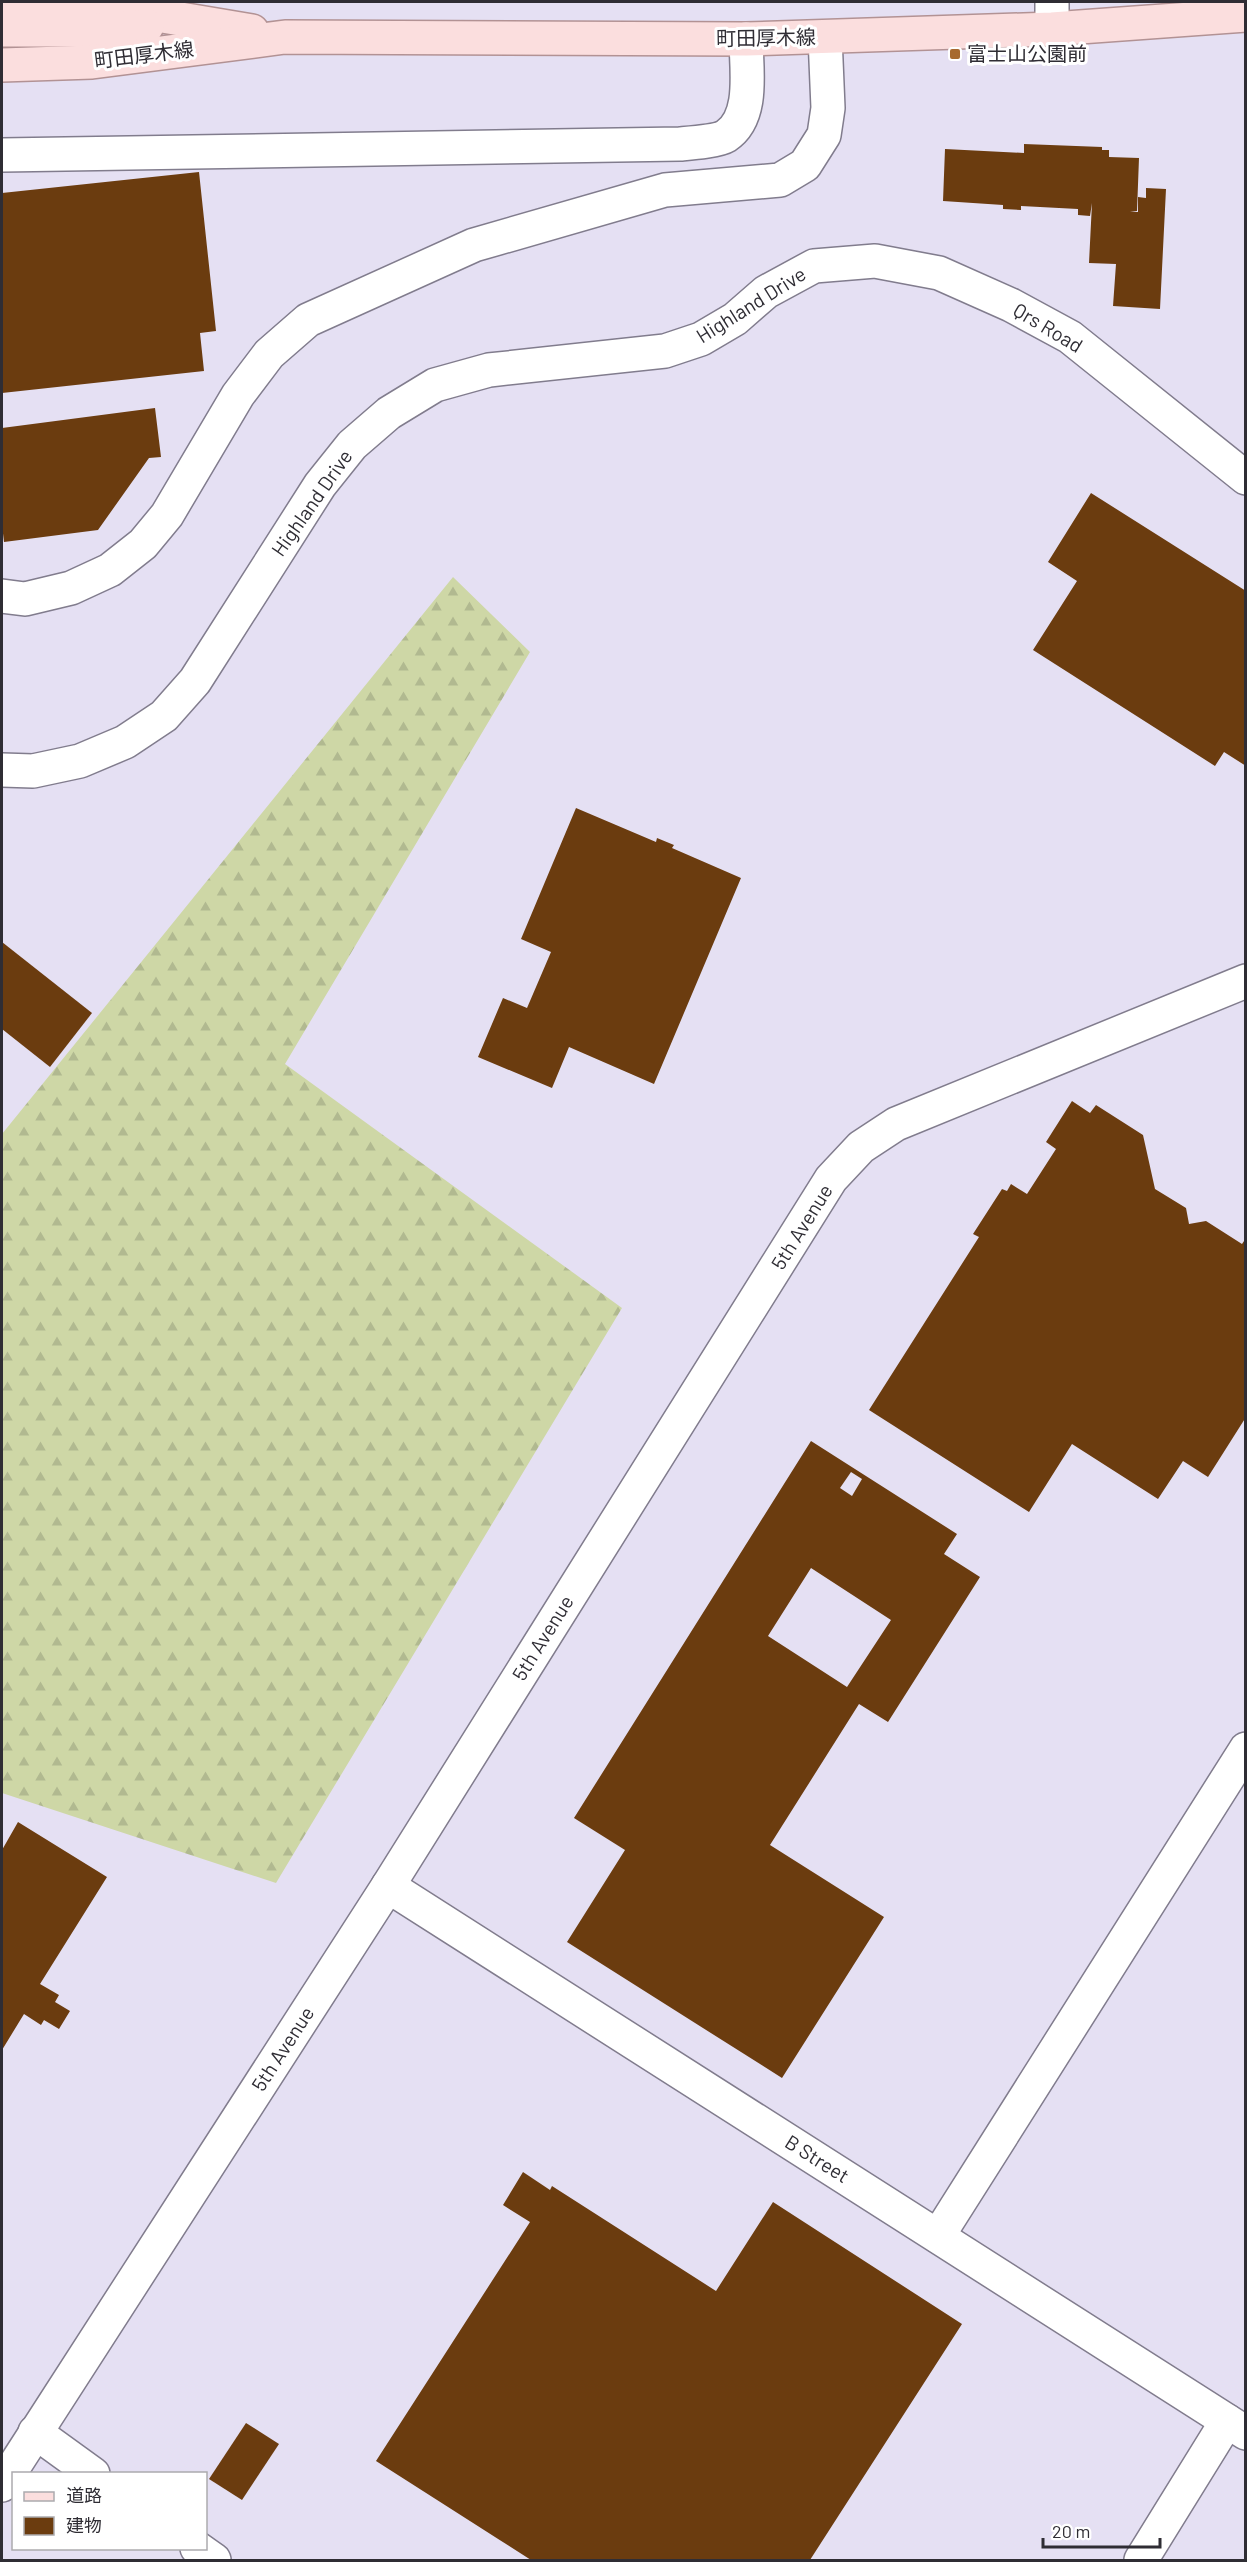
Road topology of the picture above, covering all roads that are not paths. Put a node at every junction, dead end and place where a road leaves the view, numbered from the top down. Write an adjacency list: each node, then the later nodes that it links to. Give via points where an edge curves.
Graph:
1 (2, 5): 4 (main road, 町田厚木線, via 91,4)
2 (1052, 15): 3 (main road, 町田厚木線); 7 (main road, 町田厚木線)
3 (1245, 15)
4 (198, 21): 5 (main road, 町田厚木線, via 96,30); 6 (main road, 町田厚木線)
5 (2, 30)
6 (285, 37): 8 (main road, 町田厚木線); 9 (main road, 町田厚木線, via 92,62)
7 (825, 37): 8 (main road, 町田厚木線); 13 (lane, via 828,108 824,135 805,165 780,180 665,190 474,245 308,320 269,354 238,395 167,515 143,544 110,570 71,588 25,599)
8 (746, 39): 10 (lane, via 746,97 741,121 725,137 636,146)
9 (2, 64)
10 (2, 155)
11 (814, 266): 12 (lane, Qrs Road, via 875,261 939,273 1011,304 1070,337); 14 (lane, Highland Drive, via 765,292 735,319 701,339 666,351 489,370 435,386 389,413 352,445 320,485 195,681 164,716 125,742 80,761 33,771)
12 (1245, 478)
13 (2, 596)
14 (2, 770)
15 (1245, 981): 17 (lane, 5th Avenue, via 896,1124 861,1148 831,1179)
16 (1245, 1749): 18 (lane)
17 (388, 1886): 18 (lane, B Street); 20 (lane, 5th Avenue)
18 (938, 2236): 19 (lane, B Street)
19 (1236, 2427): 25 (lane)
20 (35, 2432): 21 (lane); 22 (lane, 5th Avenue)
21 (90, 2472)
22 (2, 2485)
23 (200, 2550): 24 (lane)
24 (214, 2560)
25 (1141, 2560)

